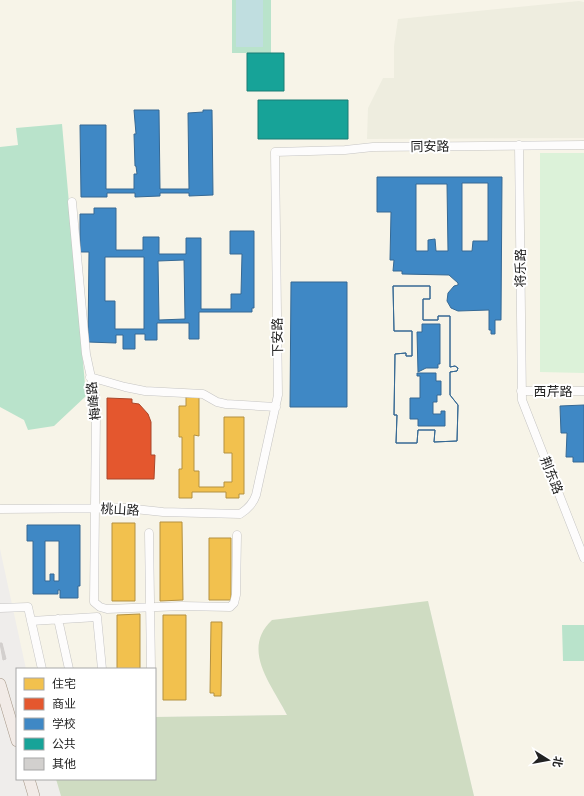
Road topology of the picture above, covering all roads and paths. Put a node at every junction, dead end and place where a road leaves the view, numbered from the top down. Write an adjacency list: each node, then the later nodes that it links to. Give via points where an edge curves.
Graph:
1 (519, 145): 2 (street, 同安路); 3 (street, 同安路, via 373,147); 6 (street, 将乐路)
2 (584, 145)
3 (275, 152): 8 (street, 下安路, via 278,395)
4 (72, 202): 5 (street, 梅峰路)
5 (90, 377): 8 (street, via 145,391 204,394 226,404); 9 (street, 梅峰路, via 96,414)
6 (521, 391): 7 (street, 西芹路); 14 (street, 荆东路, via 522,400)
7 (584, 391)
8 (276, 406): 11 (street, 下安路, via 255,500)
9 (95, 508): 10 (street, 桃山路); 11 (street, 桃山路); 16 (street, 梅峰路, via 94,602 107,609)
10 (0, 509)
11 (240, 514)
12 (149, 534): 16 (street)
13 (237, 535): 16 (street, via 236,595 232,606)
14 (584, 558)
15 (0, 608): 18 (street, via 28,607)
16 (150, 608): 22 (street)
17 (58, 619): 18 (street); 20 (street); 21 (street, via 97,617)
18 (31, 621): 19 (street)
19 (42, 668)
20 (69, 668)
21 (102, 668)
22 (151, 668)
23 (0, 684): 24 (main road)
24 (16, 738)
25 (29, 780): 26 (main road)
26 (34, 796)

